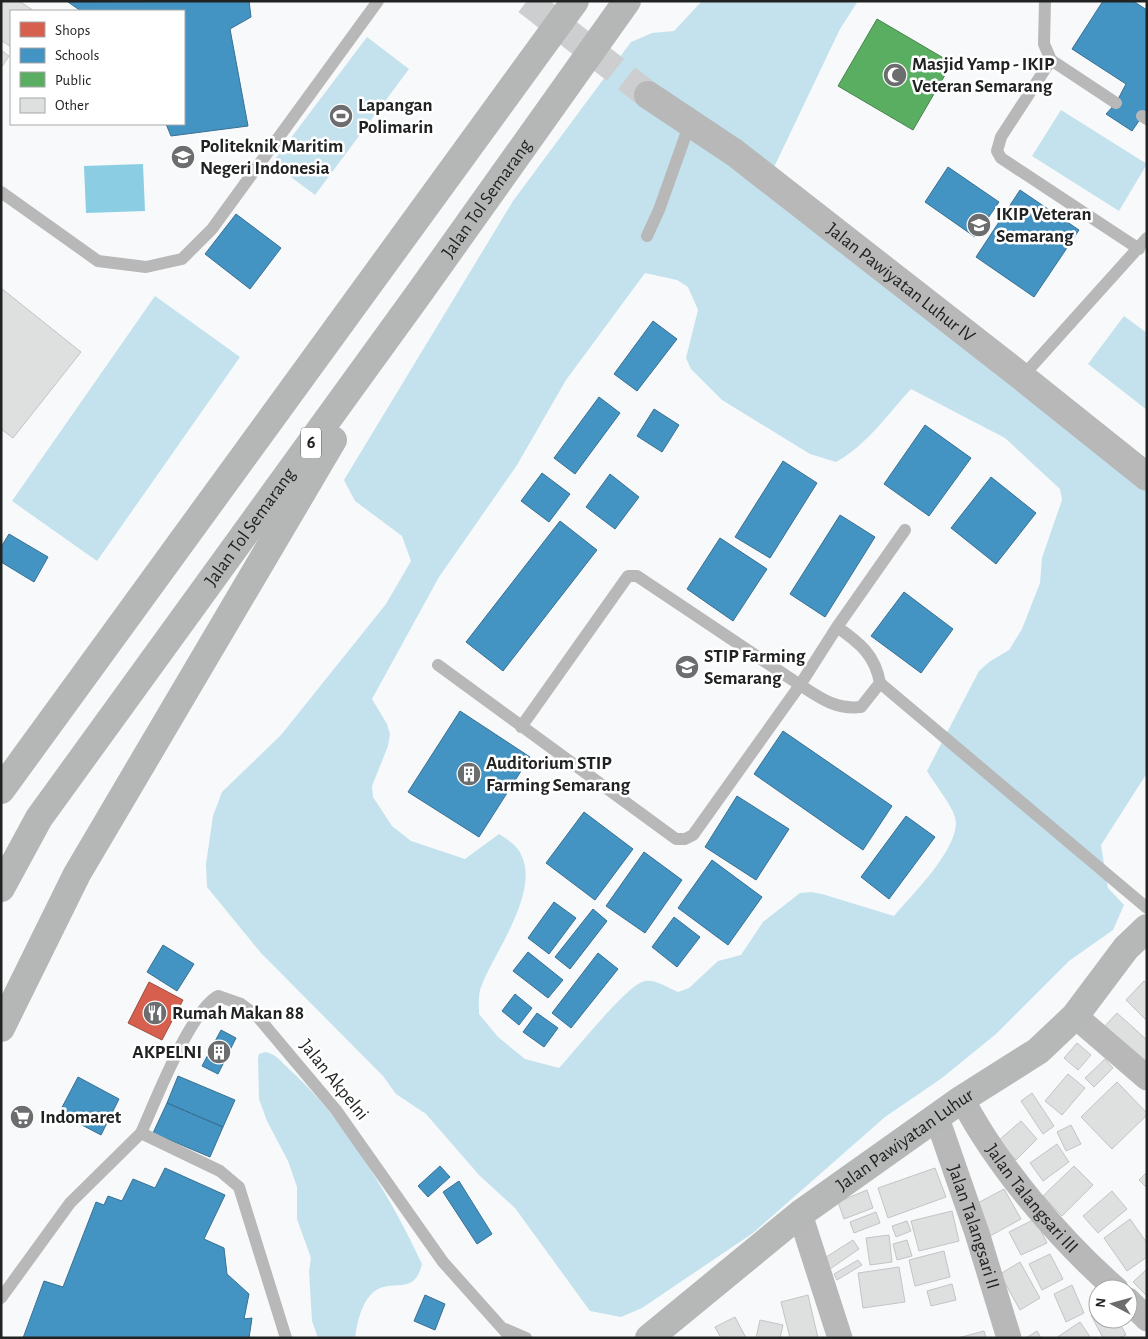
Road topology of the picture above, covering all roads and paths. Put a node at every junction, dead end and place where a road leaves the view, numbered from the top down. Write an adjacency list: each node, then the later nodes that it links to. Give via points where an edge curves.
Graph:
1 (378, 1): 9 (lane, via 212,229 182,259 146,267 98,261)
2 (575, 1): 22 (highway)
3 (627, 1): 13 (highway, Jalan Tol Semarang / 6)
4 (1046, 1): 5 (lane, via 1044,44)
5 (1050, 60): 7 (lane); 12 (lane, via 1001,137 997,151 1001,158)
6 (648, 95): 8 (street, Jalan Pawiyatan Luhur IV)
7 (1116, 103)
8 (690, 123): 10 (lane); 14 (street, Jalan Pawiyatan Luhur IV, via 735,153)
9 (1, 192)
10 (647, 236)
11 (1147, 238): 12 (lane)
12 (1139, 249): 14 (lane)
13 (420, 292): 23 (highway, Jalan Tol Semarang / 6, via 39,818); 27 (highway, via 77,874)
14 (1022, 377): 15 (street, Jalan Pawiyatan Luhur IV)
15 (1147, 477)
16 (906, 530): 17 (lane)
17 (837, 627): 19 (lane, via 871,655); 20 (lane)
18 (438, 665): 21 (lane)
19 (880, 683): 20 (lane, via 861,707 851,708 831,704); 24 (lane)
20 (800, 685): 21 (lane, via 637,576 628,576); 21 (lane, via 693,834 685,839 676,839)
21 (521, 727)
22 (1, 790)
23 (1, 888)
24 (1147, 908)
25 (1147, 928): 26 (main road, Jalan Pawiyatan Luhur, via 1126,948)
26 (1075, 1016): 28 (street); 29 (main road, Jalan Pawiyatan Luhur, via 1038,1051)
27 (1, 1028)
28 (1147, 1078)
29 (948, 1109): 31 (main road, Jalan Pawiyatan Luhur); 32 (street, Jalan Talangsari III, via 976,1124 1036,1207); 41 (street, Jalan Talangsari II, via 976,1233)
30 (141, 1132): 33 (lane, Jalan Akpelni, via 70,1203); 36 (lane, Jalan Akpelni, via 184,1041 209,1001 218,996 241,1004 257,1016 336,1110 443,1262); 37 (lane, via 220,1170 239,1188)
31 (800, 1214): 39 (main road, Jalan Pawiyatan Luhur); 40 (street)
32 (1106, 1279)
33 (1, 1298)
34 (1138, 1310): 35 (street)
35 (1147, 1319)
36 (508, 1333): 38 (lane, Jalan Akpelni)
37 (286, 1338)
38 (526, 1338)
39 (649, 1338)
40 (840, 1338)
41 (1008, 1338)

